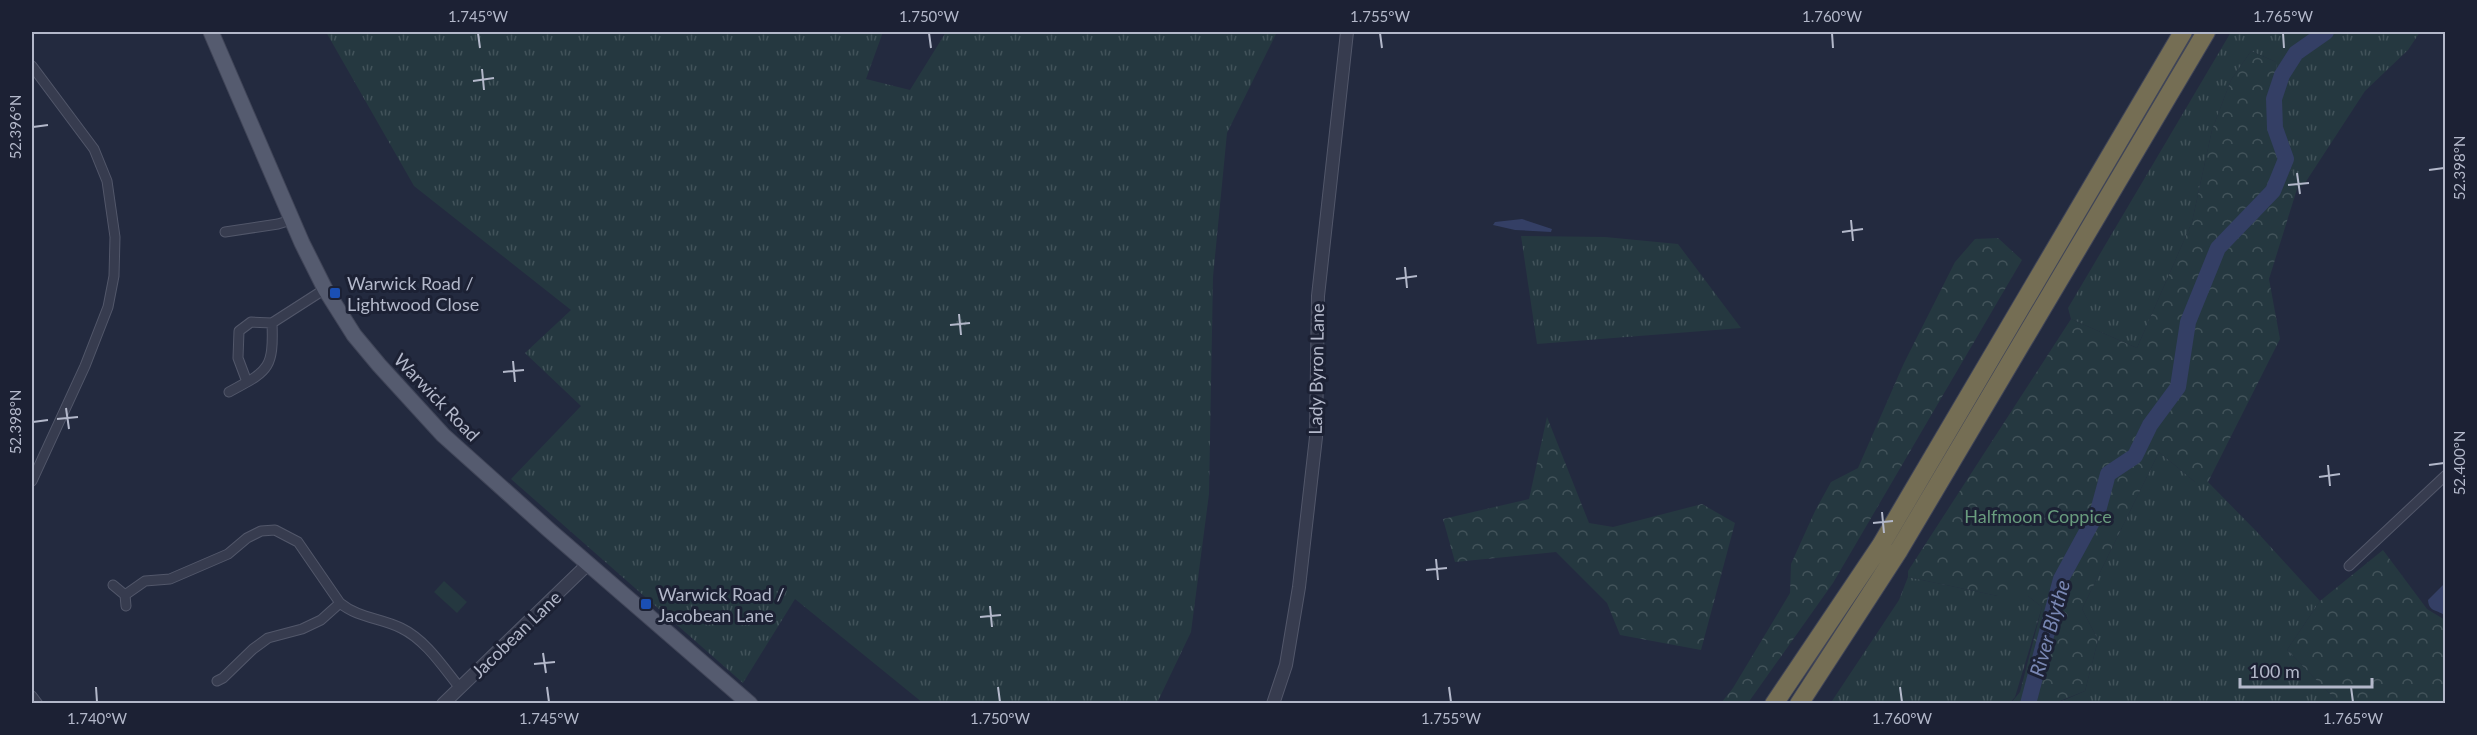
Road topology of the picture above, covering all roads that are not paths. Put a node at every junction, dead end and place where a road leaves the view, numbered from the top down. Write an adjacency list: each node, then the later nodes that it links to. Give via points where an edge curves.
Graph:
1 (211, 32): 6 (main road, Warwick Road)
2 (1347, 32): 26 (street, Lady Byron Lane, via 1318,296 1316,437 1299,587 1286,665)
3 (2183, 32): 27 (highway, via 1881,545)
4 (2206, 32): 28 (highway, via 1899,550)
5 (32, 66): 13 (street, via 97,156 107,181 115,237 108,307)
6 (291, 220): 7 (street); 8 (main road, Warwick Road)
7 (225, 232)
8 (325, 289): 9 (street); 14 (main road, Warwick Road, via 354,335 443,435)
9 (272, 323): 10 (street, via 267,366); 10 (street, via 251,322 239,331 238,358)
10 (247, 382): 11 (street)
11 (229, 392)
12 (2445, 475): 15 (street)
13 (32, 481)
14 (588, 564): 21 (street, Jacobean Lane); 25 (main road, Warwick Road)
15 (2349, 566)
16 (113, 585): 17 (street)
17 (125, 595): 18 (street, via 145,581 170,579 228,554 261,531 275,530 298,542); 19 (street)
18 (340, 603): 20 (street, via 321,620 268,638); 21 (street, via 411,633)
19 (126, 606)
20 (217, 681)
21 (460, 688): 24 (street, Jacobean Lane)
22 (32, 696): 23 (street)
23 (38, 704)
24 (443, 704)
25 (750, 704)
26 (1273, 704)
27 (1774, 704)
28 (1799, 704)

